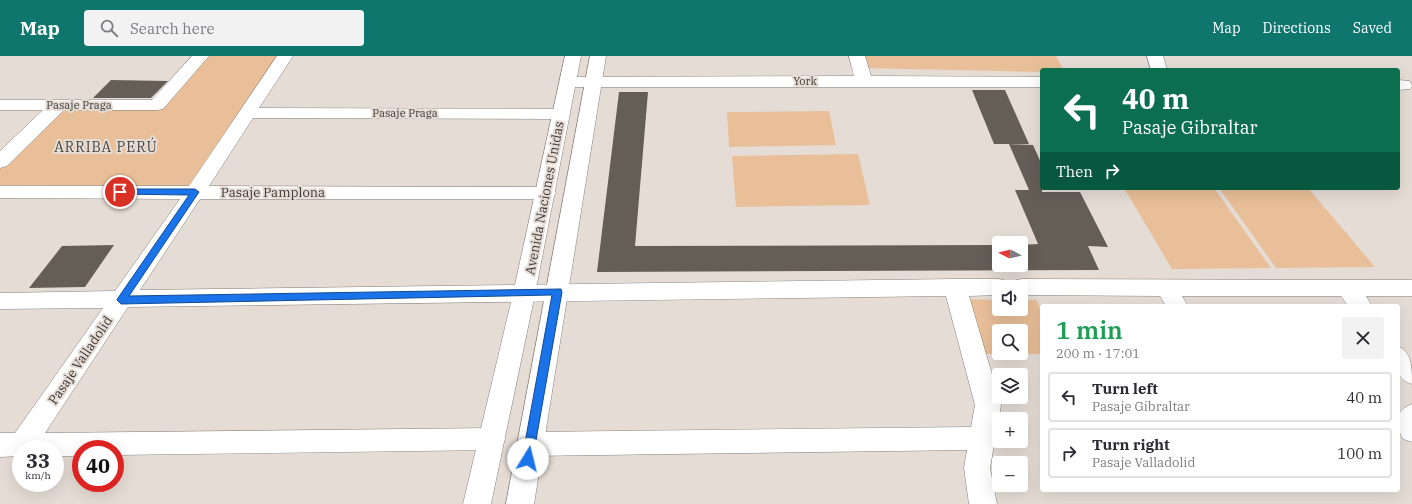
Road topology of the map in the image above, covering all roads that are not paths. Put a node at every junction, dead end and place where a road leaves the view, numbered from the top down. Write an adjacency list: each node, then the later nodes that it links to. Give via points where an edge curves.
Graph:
1 (201, 56): 13 (street, Pasaje Praga, via 158,105)
2 (285, 56): 14 (street, Pasaje Valladolid)
3 (573, 56): 9 (street, Avenida Naciones Unidas)
4 (598, 56): 10 (street)
5 (857, 56): 8 (street)
6 (1155, 56): 7 (street)
7 (1158, 68)
8 (864, 81): 10 (street, York); 11 (street, York)
9 (568, 82): 10 (street, York); 15 (street, Avenida Naciones Unidas)
10 (594, 82): 25 (street)
11 (1040, 82)
12 (0, 105): 13 (street, Pasaje Praga)
13 (59, 105): 16 (street)
14 (248, 113): 15 (street, Pasaje Praga); 18 (street, Pasaje Valladolid)
15 (561, 114): 19 (street, Avenida Naciones Unidas)
16 (0, 162)
17 (0, 192): 18 (street, Pasaje Pamplona)
18 (195, 192): 19 (street, Pasaje Pamplona); 29 (street, Pasaje Valladolid)
19 (546, 193): 26 (street, Avenida Naciones Unidas)
20 (992, 287): 21 (street)
21 (955, 288): 25 (street); 34 (street, via 988,405)
22 (1347, 288): 23 (street); 28 (street); 31 (street)
23 (1412, 288)
24 (1028, 290): 27 (street)
25 (558, 292): 26 (street); 36 (street)
26 (524, 294): 29 (street); 35 (street, Avenida Naciones Unidas)
27 (1047, 297): 28 (street)
28 (1172, 297)
29 (121, 300): 30 (street); 37 (street, Pasaje Valladolid)
30 (0, 301)
31 (1359, 304)
32 (1400, 359): 33 (street)
33 (1412, 374)
34 (982, 438): 36 (street); 40 (street, via 977,468)
35 (492, 439): 37 (street); 38 (street, Avenida Naciones Unidas)
36 (530, 444): 39 (street)
37 (11, 445)
38 (476, 504)
39 (520, 504)
40 (983, 504)

